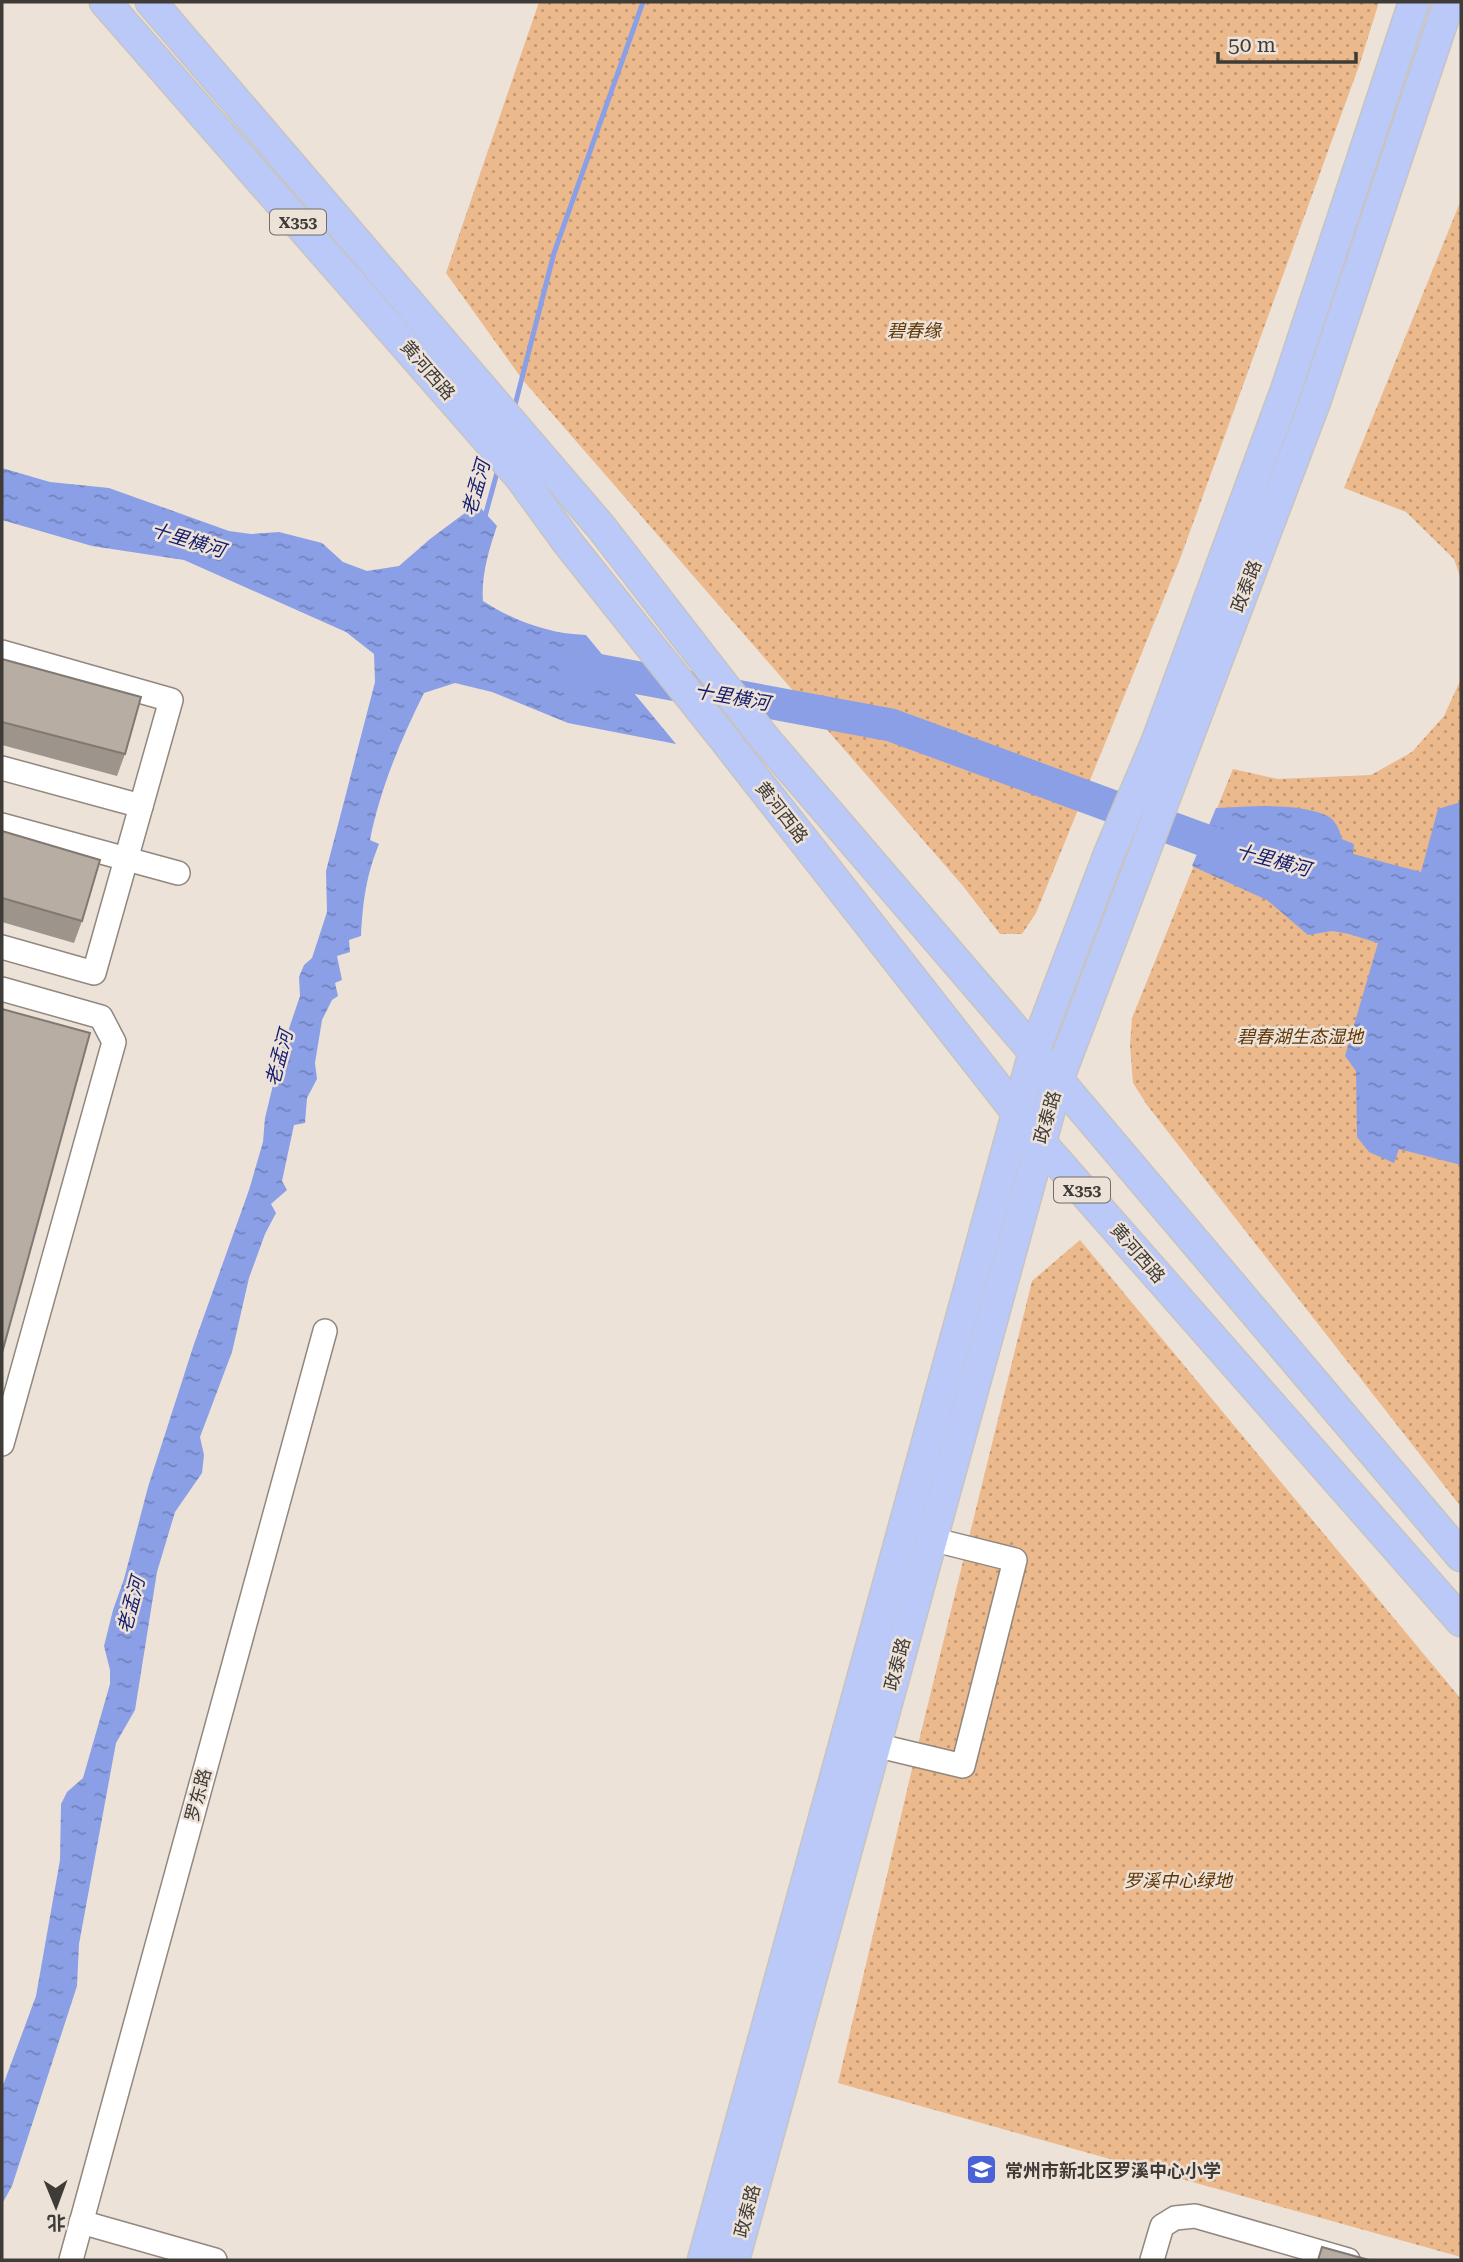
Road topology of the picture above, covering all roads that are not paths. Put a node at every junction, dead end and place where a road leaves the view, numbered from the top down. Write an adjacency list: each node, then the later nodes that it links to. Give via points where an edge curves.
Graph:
1 (105, 2): 15 (main road, 黄河西路 / X353, via 520,477)
2 (151, 2): 13 (main road, 黄河西路 / X353, via 526,437 766,740)
3 (1414, 2): 13 (main road, 政泰路, via 1286,390 1157,741)
4 (1449, 2): 14 (main road, 政泰路, via 1315,402)
5 (2, 652): 7 (street, via 171,700)
6 (2, 768): 7 (street)
7 (141, 807): 9 (street)
8 (2, 825): 9 (street)
9 (126, 859): 10 (street); 11 (street, via 94,973)
10 (178, 873)
11 (2, 947)
12 (2, 989): 18 (street, via 101,1017 114,1042)
13 (1034, 1052): 14 (main road, 黄河西路 / X353); 15 (main road, 政泰路)
14 (1058, 1080): 16 (main road, 政泰路); 20 (main road, 黄河西路 / X353)
15 (1015, 1112): 16 (main road, 黄河西路 / X353); 26 (main road, 政泰路)
16 (1040, 1142): 19 (main road, 政泰路); 21 (main road, 黄河西路 / X353)
17 (325, 1331): 23 (street, 罗东路)
18 (2, 1444)
19 (931, 1539): 22 (main road, 政泰路); 22 (street, via 1015,1560 963,1766)
20 (1461, 1556)
21 (1461, 1621)
22 (875, 1745): 27 (main road, 政泰路)
23 (82, 2222): 24 (street, 罗东路); 25 (street)
24 (71, 2260)
25 (215, 2260)
26 (703, 2260)
27 (734, 2260)
28 (1152, 2260): 29 (street, via 1162,2226 1175,2218 1195,2216)
29 (1348, 2260)

